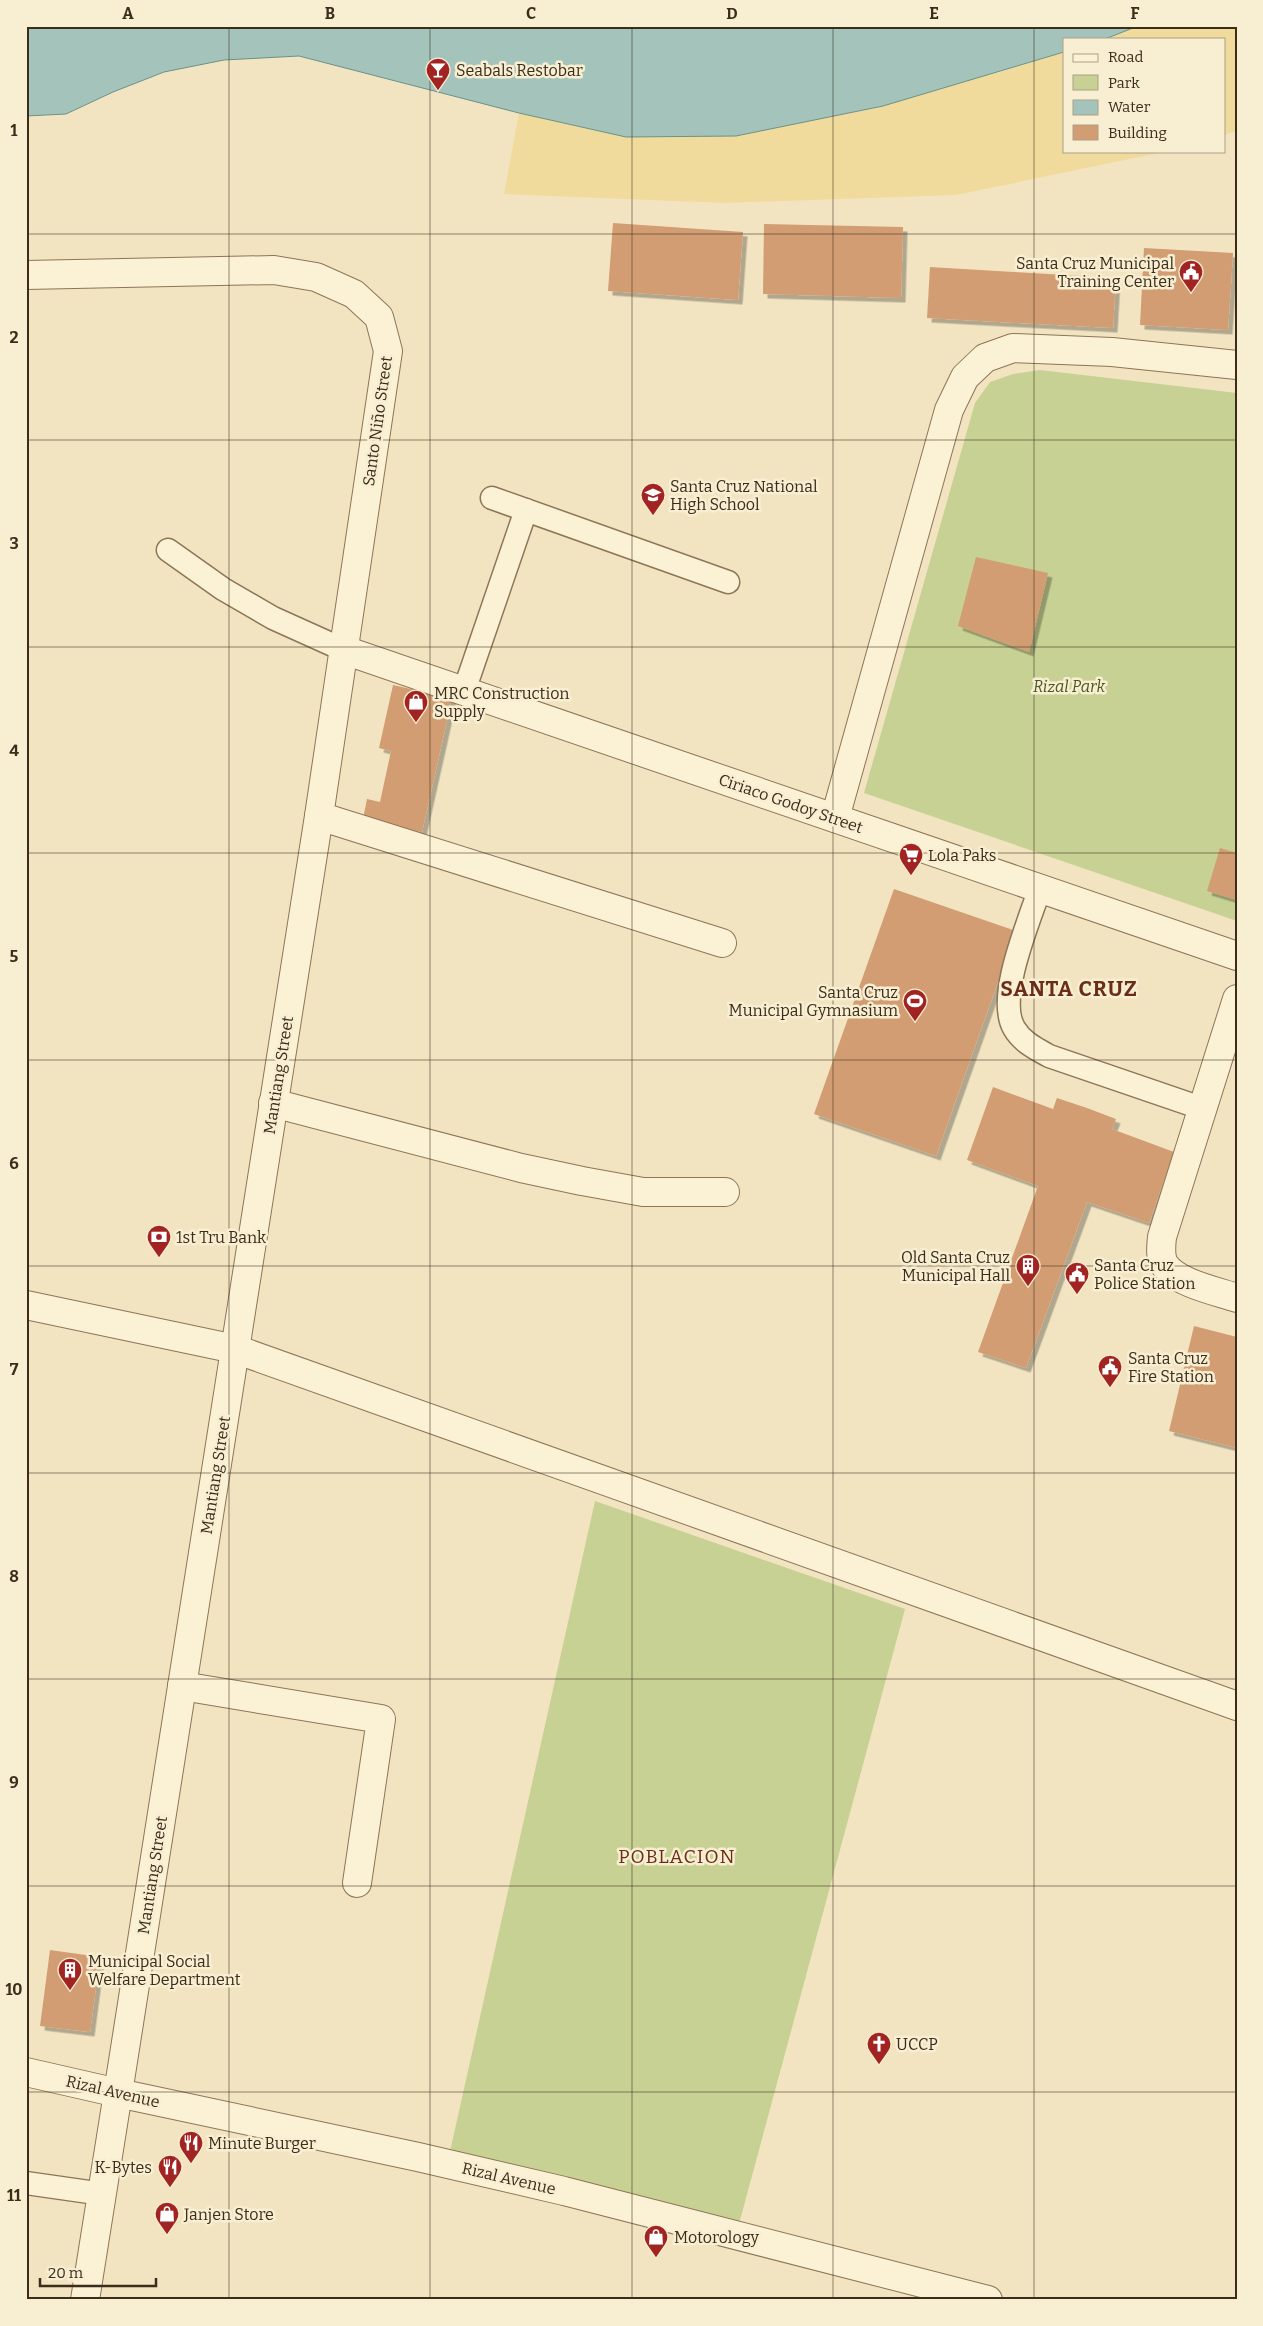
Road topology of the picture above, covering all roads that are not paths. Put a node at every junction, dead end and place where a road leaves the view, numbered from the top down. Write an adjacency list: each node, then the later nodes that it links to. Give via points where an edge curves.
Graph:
1 (26, 275): 7 (street, Santo Niño Street, via 274,270 316,277 354,294 379,317 388,351)
2 (1237, 366): 10 (street, via 1112,352 1013,348 985,358 965,377 949,410)
3 (492, 498): 4 (lane)
4 (526, 510): 6 (lane); 8 (lane)
5 (168, 550): 7 (lane, via 223,589 273,618)
6 (728, 582)
7 (344, 650): 8 (street, Ciriaco Godoy Street); 9 (street, Mantiang Street)
8 (464, 691): 10 (street, Ciriaco Godoy Street)
9 (319, 816): 12 (street); 15 (street, Mantiang Street)
10 (834, 818): 11 (street, Ciriaco Godoy Street)
11 (1040, 888): 13 (street, Ciriaco Godoy Street); 16 (lane, via 1008,987 1007,1010 1013,1027 1026,1044 1048,1056)
12 (722, 943)
13 (1237, 956)
14 (1237, 999): 16 (street)
15 (274, 1103): 17 (street, via 582,1181 643,1192); 20 (street, Mantiang Street)
16 (1204, 1110): 18 (street, via 1162,1237 1163,1262 1180,1278)
17 (725, 1192)
18 (1237, 1298)
19 (26, 1305): 20 (street)
20 (235, 1349): 21 (street, Mantiang Street); 22 (street)
21 (182, 1686): 23 (street, via 382,1719); 25 (street, Mantiang Street)
22 (1237, 1706)
23 (357, 1883)
24 (26, 2072): 25 (street, Rizal Avenue)
25 (118, 2093): 27 (street, Mantiang Street); 29 (street, Rizal Avenue, via 564,2191)
26 (26, 2183): 27 (lane)
27 (103, 2194): 28 (street, Mantiang Street)
28 (85, 2300)
29 (988, 2300)

